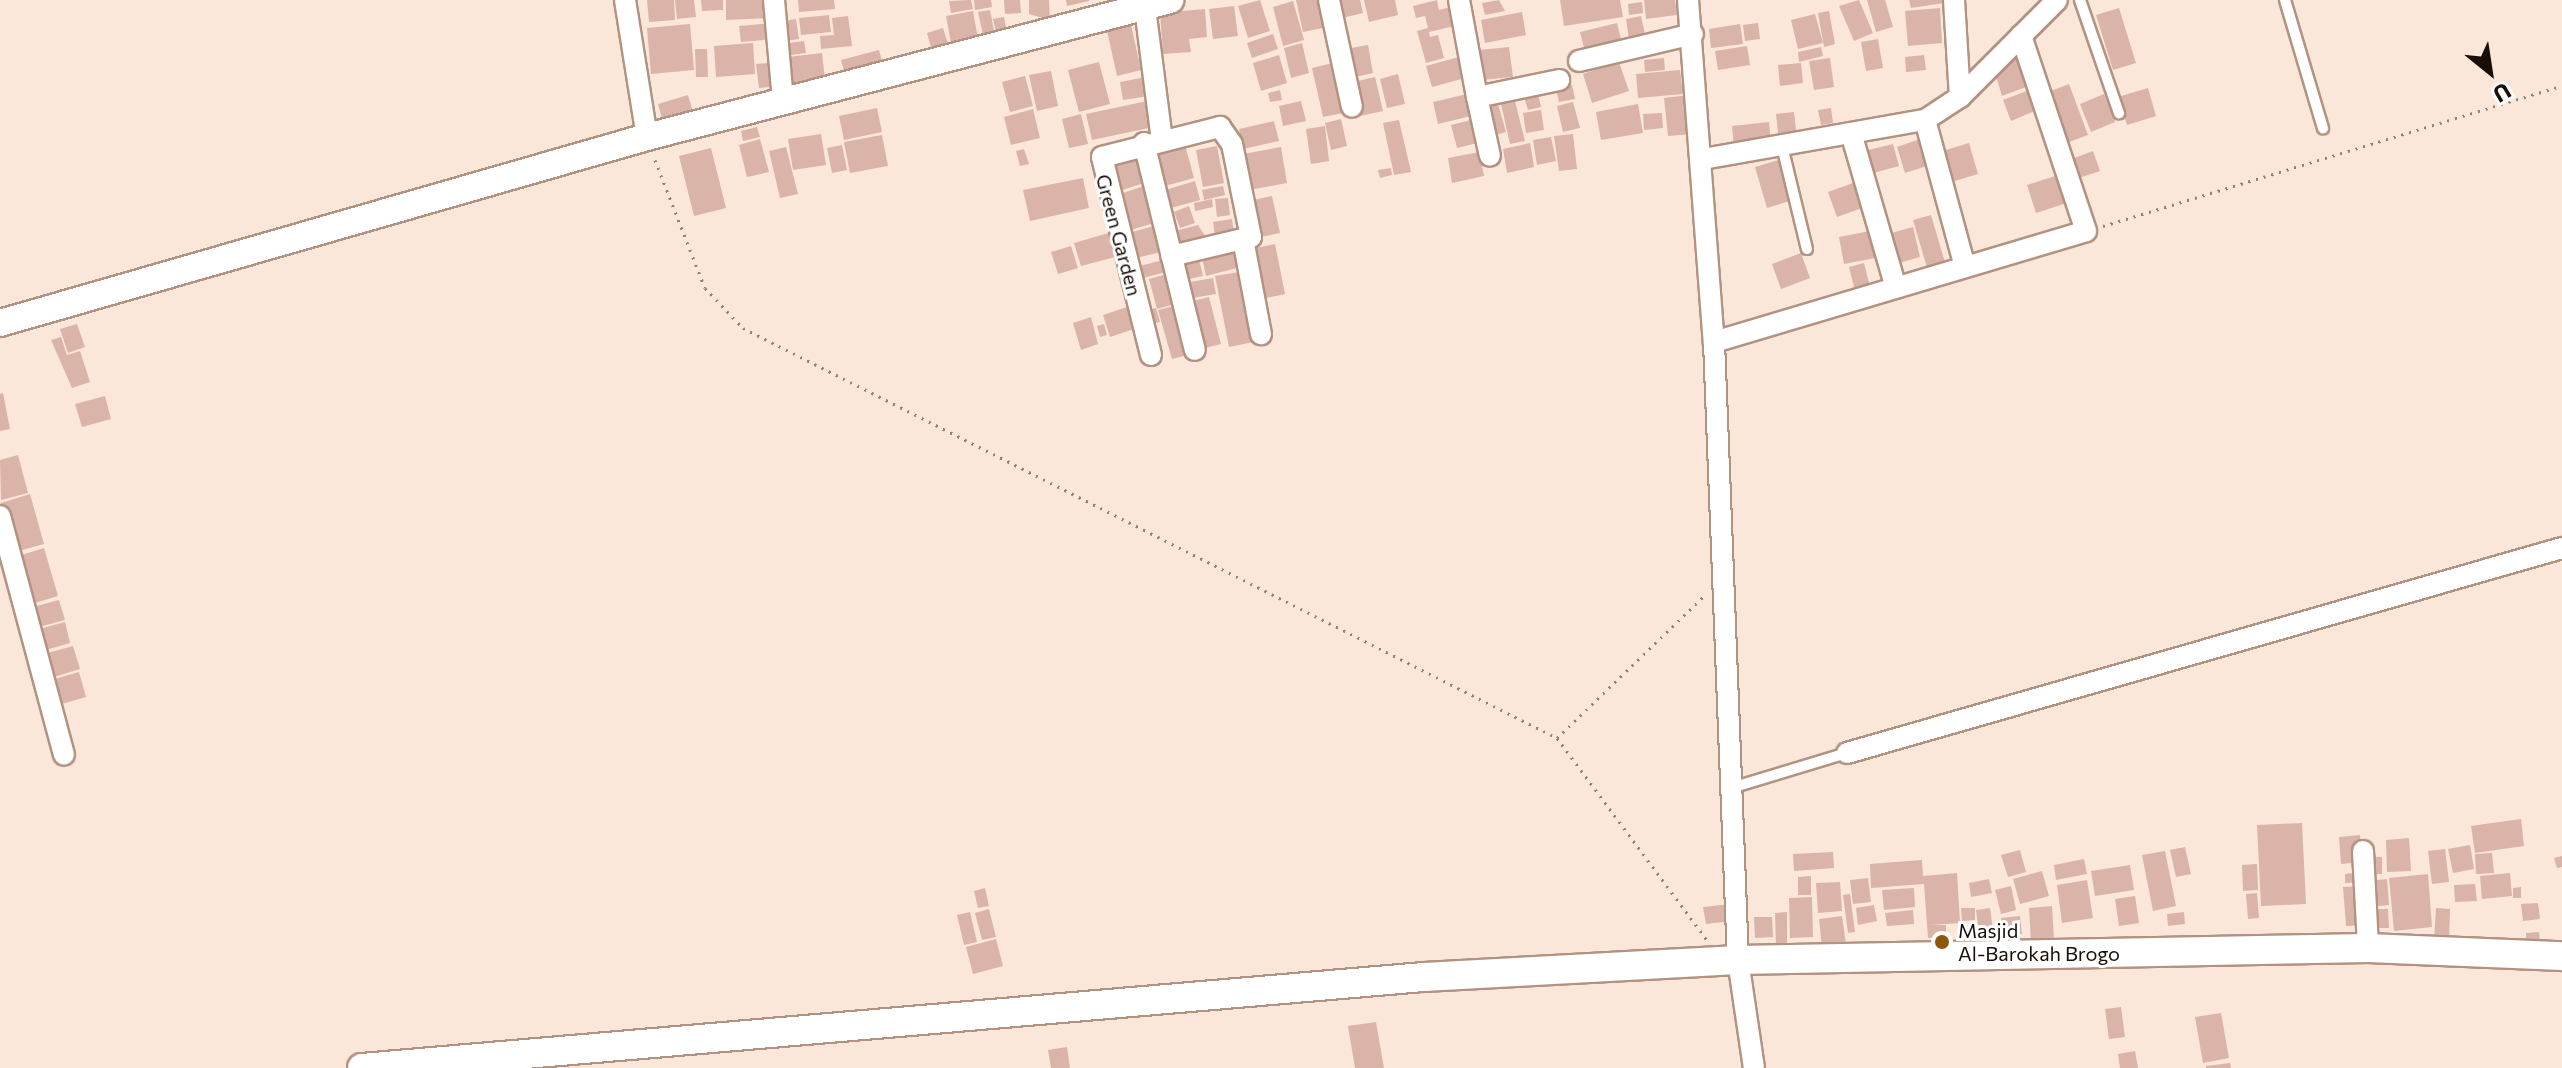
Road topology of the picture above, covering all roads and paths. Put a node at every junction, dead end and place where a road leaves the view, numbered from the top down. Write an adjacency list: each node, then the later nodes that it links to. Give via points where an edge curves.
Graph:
1 (625, 0): 24 (street)
2 (774, 0): 18 (street)
3 (1329, 0): 19 (street)
4 (1459, 0): 16 (street)
5 (1688, 0): 11 (street)
6 (1954, 0): 17 (street)
7 (2057, 0): 12 (street)
8 (2080, 0): 20 (lane)
9 (2285, 0): 22 (lane)
10 (1153, 2): 18 (street); 25 (street)
11 (1693, 34): 13 (street); 28 (street)
12 (2021, 36): 17 (street); 29 (street)
13 (1579, 61)
14 (1559, 80): 16 (street)
15 (2562, 86): 29 (path)
16 (1477, 97): 27 (street)
17 (1960, 97): 21 (street)
18 (783, 101): 24 (street)
19 (1352, 107)
20 (2119, 113)
21 (1925, 120): 23 (street); 33 (street)
22 (2323, 128)
23 (1851, 133): 26 (street); 34 (street)
24 (647, 137): 35 (street); 43 (path, via 692,262 721,309 743,328)
25 (1153, 142): 30 (street, Green Garden, via 1220,127 1228,133 1252,234); 32 (street); 39 (street, Green Garden, via 1110,152 1101,166)
26 (1782, 146): 28 (street); 31 (lane)
27 (1490, 156)
28 (1703, 159): 37 (street)
29 (2086, 231): 33 (street)
30 (1243, 239): 32 (street); 36 (street, Green Garden)
31 (1807, 249)
32 (1171, 256): 38 (street)
33 (1965, 267): 34 (street)
34 (1896, 288): 37 (street)
35 (0, 323)
36 (1261, 334)
37 (1714, 342): 42 (street)
38 (1195, 350)
39 (1151, 355)
40 (0, 516): 45 (street)
41 (2562, 548): 44 (street)
42 (1721, 579): 43 (path); 46 (street)
43 (1557, 738): 50 (path)
44 (1847, 753): 46 (lane)
45 (64, 755)
46 (1731, 788): 50 (street)
47 (2363, 851): 48 (street)
48 (2368, 948): 49 (main road); 50 (main road)
49 (2562, 956)
50 (1731, 961): 51 (main road, via 1424,977); 52 (street)
51 (362, 1068)
52 (1754, 1068)

